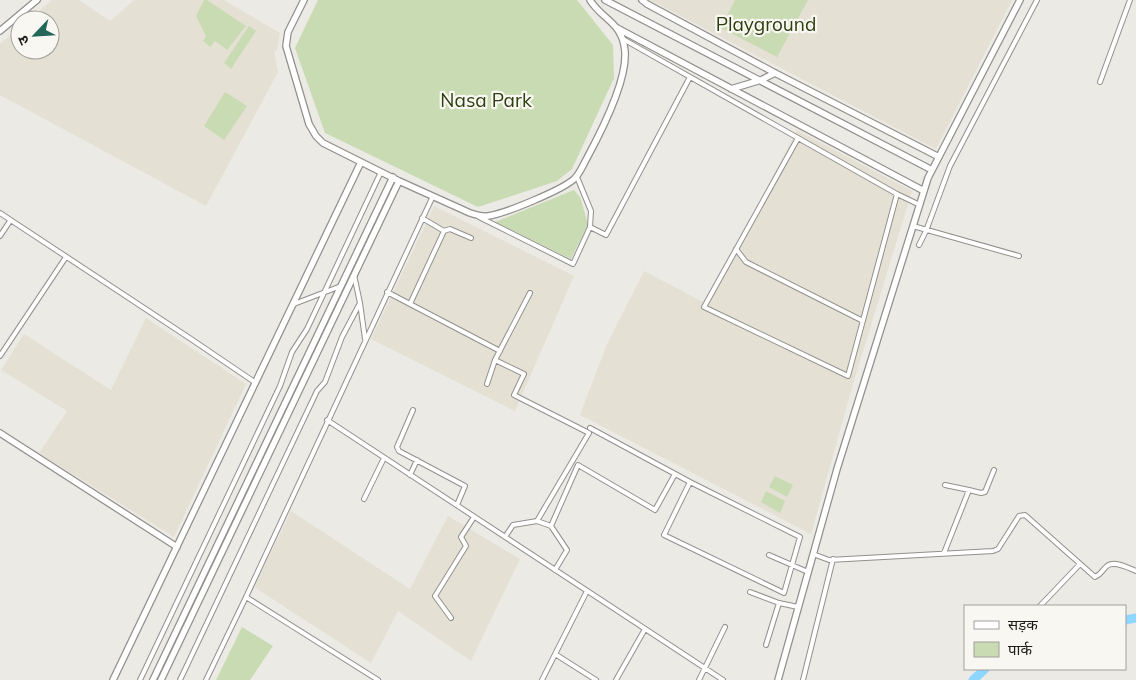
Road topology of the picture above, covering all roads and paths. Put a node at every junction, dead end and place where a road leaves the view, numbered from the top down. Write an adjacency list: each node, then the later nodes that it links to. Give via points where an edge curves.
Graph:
1 (37, 0): 10 (street)
2 (304, 0): 19 (street, via 288,32 286,46 309,124 322,143)
3 (590, 0): 9 (street)
4 (605, 0): 14 (street)
5 (642, 0): 12 (street)
6 (1020, 0): 18 (street)
7 (1037, 0): 34 (street, via 950,166)
8 (1130, 0): 15 (street)
9 (616, 27): 11 (street); 16 (street)
10 (0, 31)
11 (622, 39): 13 (street); 22 (street, via 625,62 617,94)
12 (775, 73): 14 (street); 18 (street)
13 (690, 77): 17 (street); 33 (street, via 606,235)
14 (761, 80): 16 (street); 20 (street)
15 (1100, 82)
16 (731, 89): 24 (street)
17 (798, 138): 25 (street); 39 (street)
18 (939, 157): 20 (street)
19 (361, 162): 21 (street); 48 (street)
20 (932, 170): 24 (street)
21 (381, 172): 23 (street); 44 (street)
22 (577, 177): 29 (street, via 554,191 495,214 481,216); 33 (street, via 591,211)
23 (396, 179): 26 (street); 42 (street); 43 (street)
24 (924, 191): 27 (street)
25 (897, 194): 27 (street); 50 (street)
26 (433, 196): 29 (street); 30 (street)
27 (920, 205): 32 (street)
28 (0, 213): 31 (street)
29 (470, 213): 33 (street, via 573,264)
30 (422, 218): 35 (street); 45 (street)
31 (10, 221): 36 (street); 41 (street)
32 (913, 226): 34 (street); 77 (street)
33 (590, 227)
34 (926, 230): 38 (street); 40 (street)
35 (444, 231): 37 (street, via 450,229); 49 (street)
36 (0, 236)
37 (471, 238)
38 (919, 245)
39 (736, 249): 50 (street, via 746,262); 50 (street, via 704,306 848,376)
40 (1019, 256)
41 (66, 257): 53 (street); 55 (street)
42 (354, 275): 47 (street); 100 (street)
43 (343, 285): 44 (street); 99 (street)
44 (324, 292): 48 (street); 98 (street, via 292,352 280,386)
45 (387, 292): 49 (street); 51 (street)
46 (530, 293): 52 (street)
47 (360, 303): 51 (street); 101 (street)
48 (294, 304): 55 (street)
49 (410, 304): 52 (street)
50 (863, 321)
51 (365, 339): 58 (street)
52 (500, 351): 54 (street)
53 (0, 356)
54 (495, 360): 56 (street); 72 (street, via 524,374 514,395 589,433)
55 (256, 383): 75 (street)
56 (487, 384)
57 (413, 410): 62 (street, via 397,448)
58 (328, 420): 61 (street); 87 (street)
59 (590, 428): 64 (street)
60 (0, 433): 75 (street)
61 (384, 458): 65 (street); 69 (street)
62 (417, 460): 65 (street); 70 (street, via 465,486)
63 (994, 470): 68 (street, via 985,492)
64 (675, 474): 66 (street); 73 (street, via 655,510 578,465)
65 (410, 475): 70 (street)
66 (690, 482): 81 (street, via 800,537); 81 (street, via 664,535 784,593)
67 (945, 485): 68 (street)
68 (968, 490): 76 (street)
69 (364, 499)
70 (456, 505): 71 (street)
71 (474, 517): 74 (street); 91 (street, via 461,537 466,546 435,596)
72 (537, 521): 73 (street); 74 (street, via 513,525)
73 (551, 526): 82 (street, via 567,550)
74 (505, 537): 82 (street)
75 (177, 547): 97 (street)
76 (944, 553): 79 (street); 80 (street, via 969,554 998,549 1019,516 1024,515)
77 (813, 554): 79 (street); 84 (street)
78 (769, 555): 81 (street)
79 (833, 560): 110 (street)
80 (1080, 564): 83 (street, via 1095,577 1111,564); 89 (street)
81 (794, 565): 84 (street)
82 (555, 570): 85 (street)
83 (1136, 570)
84 (808, 572): 90 (street)
85 (587, 591): 93 (street); 95 (street)
86 (750, 592): 88 (street)
87 (246, 597): 102 (street); 103 (street)
88 (779, 603): 90 (street); 94 (street)
89 (1041, 605)
90 (798, 607): 109 (street)
91 (451, 618)
92 (725, 627): 96 (street)
93 (645, 629): 96 (street); 106 (street)
94 (766, 645)
95 (555, 654): 104 (street); 105 (street)
96 (704, 668): 107 (street); 108 (street)
97 (113, 680)
98 (140, 680)
99 (153, 680)
100 (161, 680)
101 (180, 680)
102 (206, 680)
103 (378, 680)
104 (542, 680)
105 (596, 680)
106 (616, 680)
107 (699, 680)
108 (721, 680)
109 (778, 680)
110 (803, 680)

